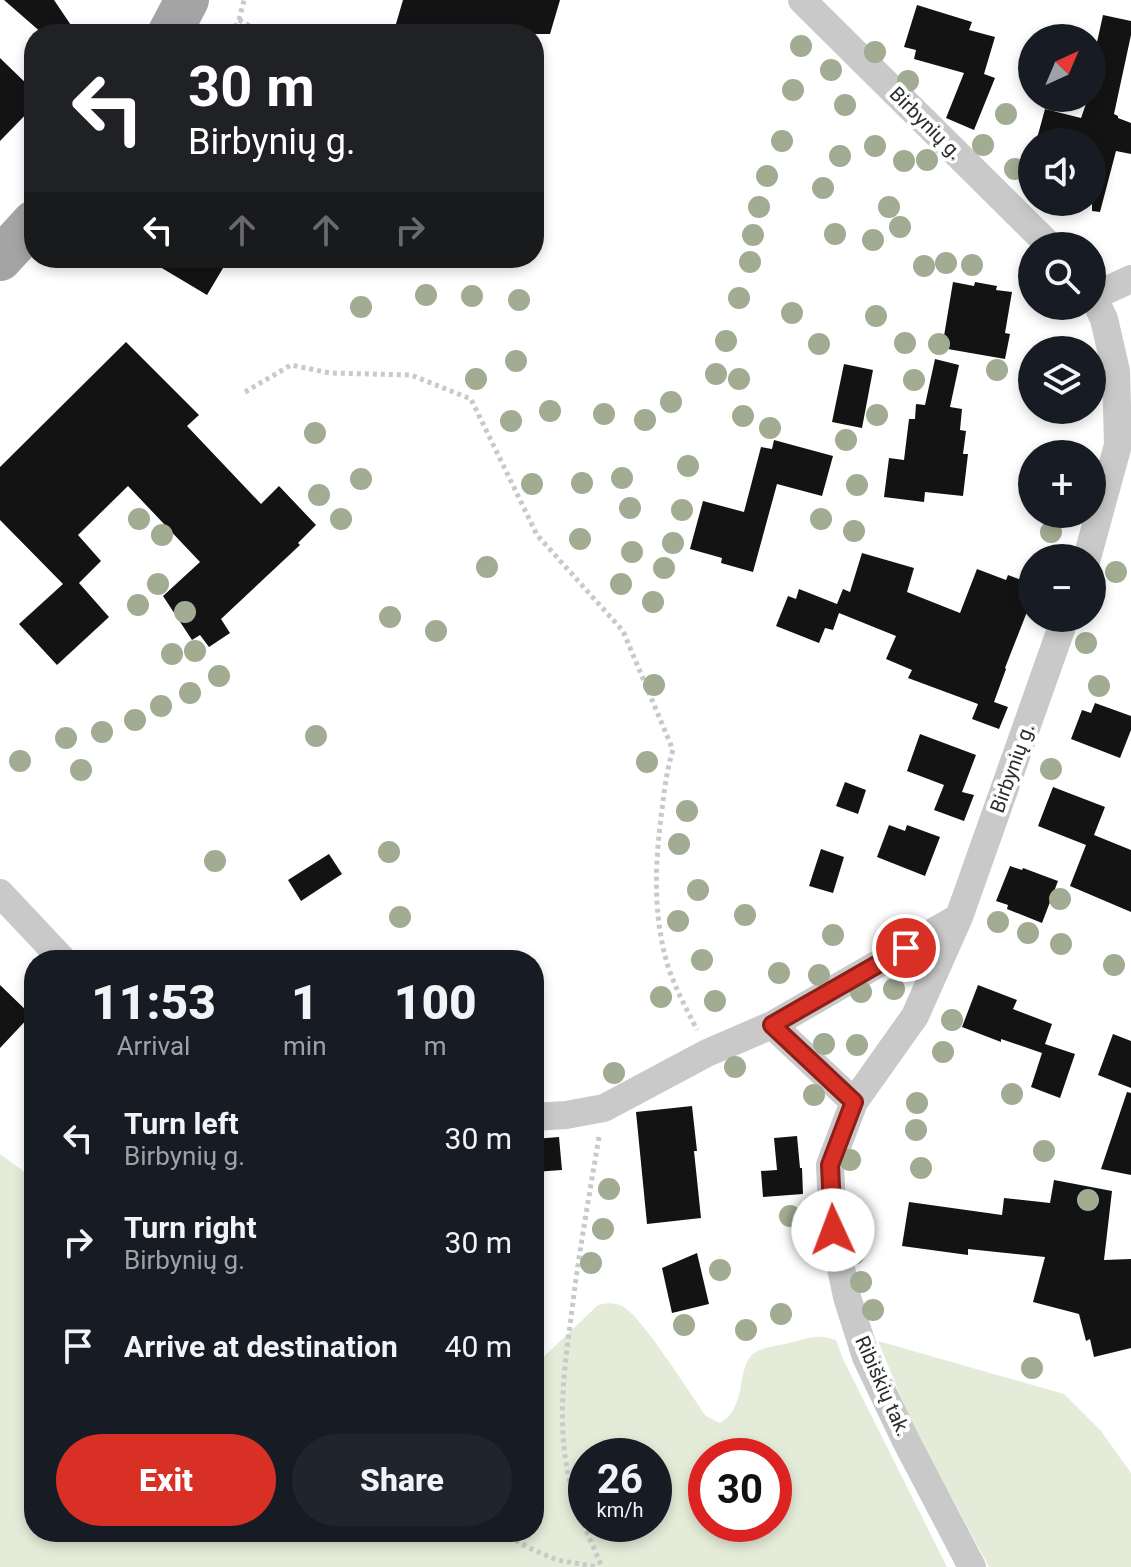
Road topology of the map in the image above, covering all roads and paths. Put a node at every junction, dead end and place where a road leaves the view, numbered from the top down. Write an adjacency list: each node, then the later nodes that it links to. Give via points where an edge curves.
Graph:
1 (187, 0): 5 (main road)
2 (244, 0): 4 (path)
3 (802, 0): 8 (street, Birbynių g.)
4 (239, 20): 6 (path); 7 (path)
5 (174, 24)
6 (237, 24)
7 (246, 24)
8 (1036, 232)
9 (24, 233): 10 (main road)
10 (0, 259)
11 (1131, 279): 12 (street)
12 (1106, 290)
13 (1104, 320): 15 (street, via 1116,371 1118,445)
14 (245, 392): 21 (path, via 291,365 330,373 411,375 471,399 537,535 623,631 673,750 656,858 661,940)
15 (1091, 544)
16 (1060, 632): 18 (street, Birbynių g.)
17 (0, 893): 19 (street)
18 (959, 917): 20 (street); 22 (street, Birbynių g., via 915,1016)
19 (54, 950)
20 (772, 1025): 21 (street); 22 (street)
21 (707, 1053): 23 (street)
22 (854, 1102): 27 (street, Ribiškių tak., via 830,1165 833,1230 847,1297 866,1357)
23 (604, 1108): 24 (street); 26 (path, via 576,1280 562,1429 568,1473)
24 (544, 1116)
25 (519, 1542): 26 (path, via 557,1560)
26 (600, 1567)
27 (972, 1567)

